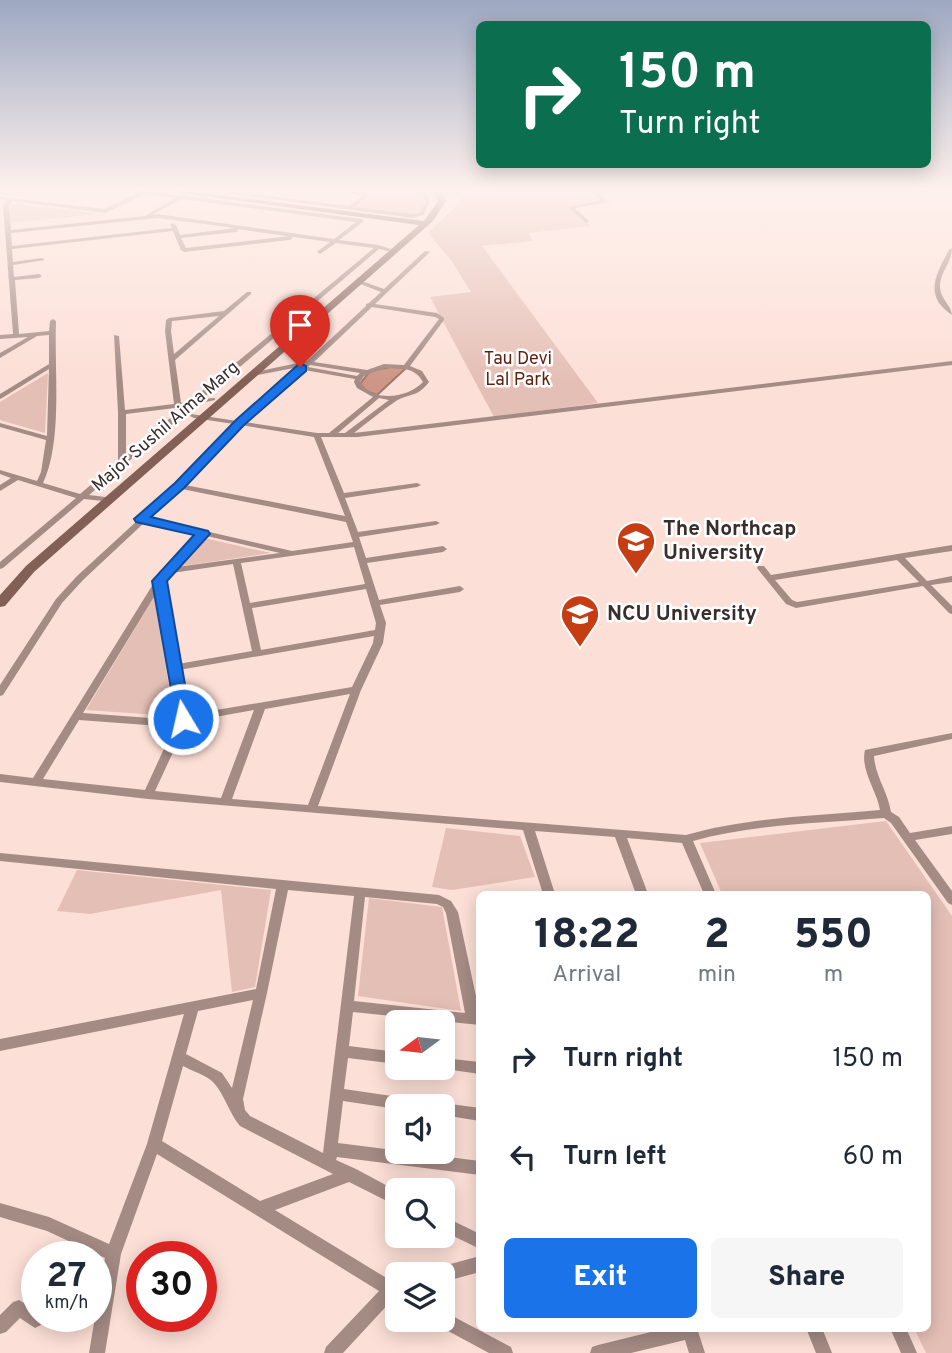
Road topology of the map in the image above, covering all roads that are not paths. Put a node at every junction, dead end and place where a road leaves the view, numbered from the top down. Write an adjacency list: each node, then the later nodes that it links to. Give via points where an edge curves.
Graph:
1 (9, 254): 8 (street)
2 (375, 254): 37 (street)
3 (376, 254): 36 (street, Major Sushil Aima Marg)
4 (390, 254): 11 (street, Major Sushil Aima Marg)
5 (425, 254): 12 (street)
6 (950, 254): 16 (street, via 937,287)
7 (42, 260): 8 (street)
8 (10, 264): 10 (street)
9 (39, 276): 10 (street)
10 (12, 279): 20 (street)
11 (362, 283): 12 (street); 31 (street, Major Sushil Aima Marg)
12 (384, 291): 14 (street)
13 (249, 293): 15 (street)
14 (368, 306): 25 (street); 29 (street, via 442,319)
15 (226, 313): 24 (street); 24 (street, via 169,320)
16 (952, 313)
17 (53, 321): 19 (street)
18 (39, 333): 19 (street); 20 (street); 23 (street)
19 (52, 333): 27 (street)
20 (16, 336): 22 (street)
21 (116, 336): 39 (street)
22 (0, 337)
23 (0, 356)
24 (172, 359): 38 (street)
25 (309, 363): 28 (street); 30 (street)
26 (952, 363): 44 (street)
27 (51, 365): 34 (street); 46 (street)
28 (300, 367): 31 (street); 32 (street); 41 (street)
29 (406, 367): 30 (street, via 384,366); 35 (street, via 422,373 426,382 417,391)
30 (366, 372): 32 (street)
31 (253, 374): 40 (street, Major Sushil Aima Marg)
32 (359, 378): 33 (street, via 363,391)
33 (378, 396): 35 (street); 45 (street)
34 (0, 397)
35 (398, 397): 44 (street)
36 (213, 399): 37 (street); 40 (street, Major Sushil Aima Marg)
37 (192, 403): 38 (street); 47 (street)
38 (178, 405): 39 (street)
39 (122, 412): 47 (street)
40 (198, 417): 41 (street); 56 (street, Major Sushil Aima Marg)
41 (240, 422): 43 (street); 52 (street)
42 (0, 425): 46 (street)
43 (317, 435): 45 (street); 54 (street)
44 (347, 435): 45 (street)
45 (330, 436)
46 (50, 439): 50 (street, via 46,475)
47 (122, 463): 55 (street)
48 (0, 472): 49 (street)
49 (16, 477): 50 (street); 53 (street)
50 (39, 484): 55 (street)
51 (416, 485): 54 (street)
52 (180, 486): 57 (street); 58 (street)
53 (0, 489)
54 (341, 496): 58 (street)
55 (81, 497): 56 (street); 68 (street)
56 (102, 502): 77 (street, Major Sushil Aima Marg); 78 (street, Major Sushil Aima Marg)
57 (141, 519): 60 (street); 86 (street, via 59,601)
58 (350, 520): 61 (street)
59 (436, 523): 61 (street)
60 (204, 534): 64 (street); 70 (street)
61 (356, 540): 64 (street); 66 (street)
62 (952, 548): 65 (street)
63 (443, 550): 66 (street)
64 (297, 553): 67 (street)
65 (898, 556): 71 (street); 74 (street)
66 (363, 561): 75 (street)
67 (237, 562): 70 (street); 80 (street)
68 (0, 566)
69 (761, 568): 71 (street)
70 (166, 572): 73 (street)
71 (769, 578): 74 (street, via 789,602 800,605)
72 (952, 579): 74 (street)
73 (159, 581): 84 (street); 88 (street)
74 (924, 583): 81 (street)
75 (371, 586): 79 (street); 80 (street)
76 (460, 589): 79 (street)
77 (0, 590)
78 (0, 603)
79 (377, 603): 82 (street)
80 (247, 606): 83 (street)
81 (952, 611)
82 (380, 632): 83 (street); 85 (street)
83 (257, 653): 84 (street)
84 (174, 668): 89 (street)
85 (356, 690): 87 (street); 95 (street)
86 (0, 693)
87 (261, 705): 89 (street); 94 (street)
88 (77, 716): 89 (street); 92 (street)
89 (182, 721): 93 (street)
90 (952, 736): 96 (street, via 869,753)
91 (0, 778): 92 (street)
92 (36, 782): 93 (street)
93 (148, 795): 94 (street)
94 (225, 802): 95 (street)
95 (312, 808): 97 (street)
96 (887, 814): 100 (street); 101 (street, via 762,824)
97 (528, 827): 99 (street); 104 (street)
98 (952, 830): 100 (street)
99 (620, 836): 101 (street); 105 (street)
100 (908, 837): 108 (street)
101 (685, 839): 106 (street)
102 (0, 857): 103 (street)
103 (283, 885): 107 (street); 109 (street)
104 (548, 891)
105 (641, 891)
106 (709, 891)
107 (360, 892): 111 (street); 112 (street, via 447,904)
108 (952, 900)
109 (261, 993): 110 (street); 121 (street)
110 (193, 1006): 113 (street); 116 (street)
111 (347, 1006): 112 (street); 114 (street)
112 (476, 1020)
113 (0, 1045)
114 (342, 1051): 115 (street); 119 (street)
115 (385, 1056)
116 (178, 1057): 121 (street, via 217,1077); 124 (street)
117 (455, 1065): 118 (street)
118 (476, 1068)
119 (337, 1094): 120 (street); 125 (street)
120 (385, 1101)
121 (237, 1109): 125 (street, via 245,1121)
122 (455, 1112): 123 (street)
123 (476, 1114)
124 (154, 1143): 129 (street); 133 (street)
125 (330, 1155): 126 (street); 127 (street)
126 (476, 1168)
127 (351, 1174): 128 (street); 129 (street)
128 (385, 1192)
129 (260, 1208): 136 (street)
130 (0, 1210): 133 (street, via 49,1224)
131 (455, 1229): 132 (street)
132 (476, 1240)
133 (113, 1254)
134 (476, 1265): 135 (street)
135 (455, 1271)
136 (385, 1284)
137 (385, 1300): 147 (street)
138 (21, 1310): 139 (street)
139 (0, 1326)
140 (455, 1326): 148 (street)
141 (99, 1332): 146 (street)
142 (678, 1332): 149 (street)
143 (690, 1332): 150 (street)
144 (816, 1332): 151 (street)
145 (900, 1332): 152 (street)
146 (97, 1353)
147 (332, 1353)
148 (505, 1353)
149 (598, 1353)
150 (696, 1353)
151 (824, 1353)
152 (909, 1353)

